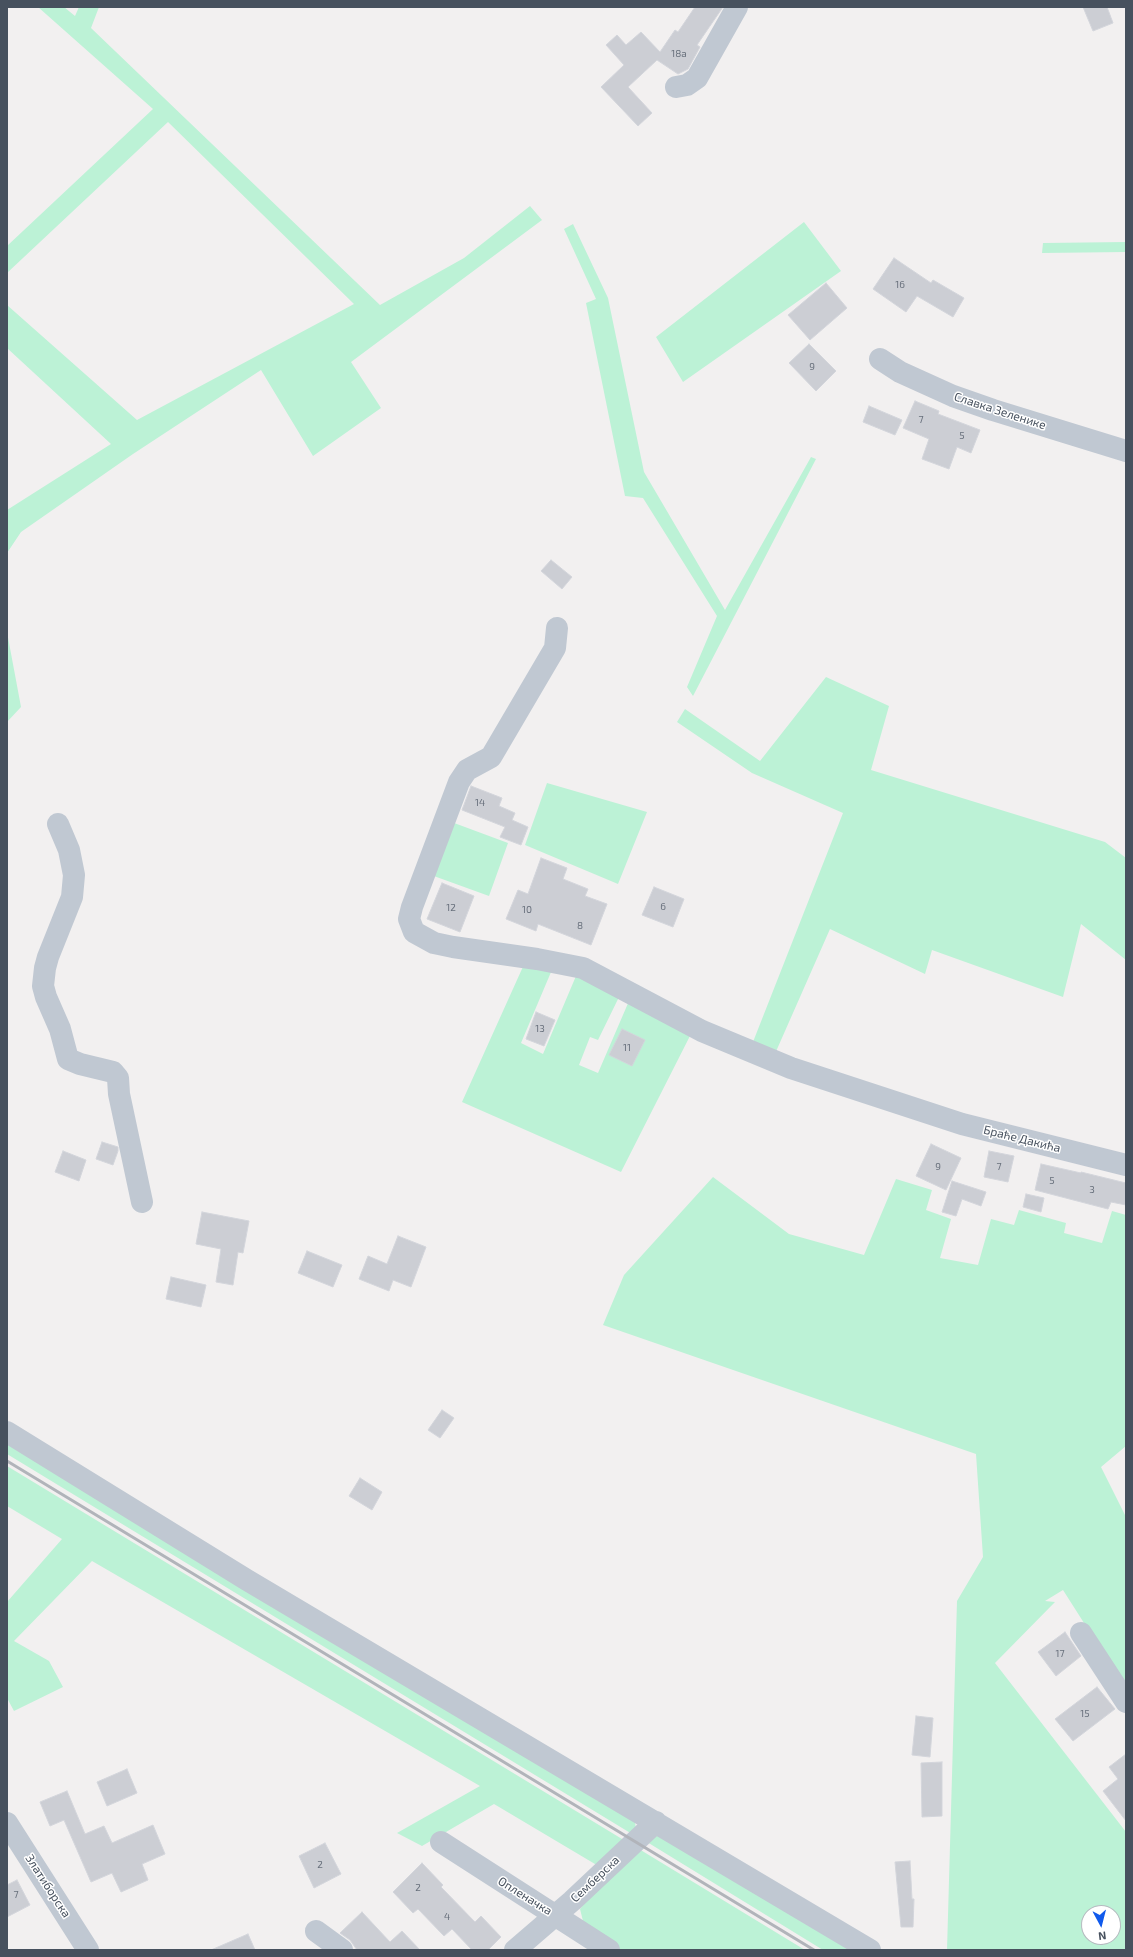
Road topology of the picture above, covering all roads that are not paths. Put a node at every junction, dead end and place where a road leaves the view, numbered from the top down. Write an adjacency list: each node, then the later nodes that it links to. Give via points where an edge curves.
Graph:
1 (737, 7): 2 (street, via 697,78)
2 (676, 87)
3 (880, 359): 4 (street, Славка Зеленике, via 900,372 953,396)
4 (1126, 451)
5 (557, 628): 7 (street, Браће Дакића, via 555,648 491,757 467,770 459,782 412,908 409,919 414,932 434,943 452,947 583,968 728,1043 832,1082 1029,1142)
6 (58, 824): 8 (street, via 69,850 74,875 72,897 48,957 43,986 60,1029 68,1059 113,1072 118,1078 119,1094)
7 (1126, 1165)
8 (142, 1202)
9 (7, 1432): 13 (street, via 247,1580)
10 (1081, 1633): 11 (street)
11 (1126, 1702)
12 (7, 1822): 17 (street, Златиборска)
13 (656, 1822): 15 (street, Семберска); 21 (street)
14 (441, 1842): 15 (street, Опленачка)
15 (555, 1914): 19 (street, Семберска); 20 (street, Опленачка)
16 (316, 1931): 18 (street)
17 (88, 1950)
18 (342, 1950)
19 (515, 1950)
20 (609, 1950)
21 (870, 1950)

